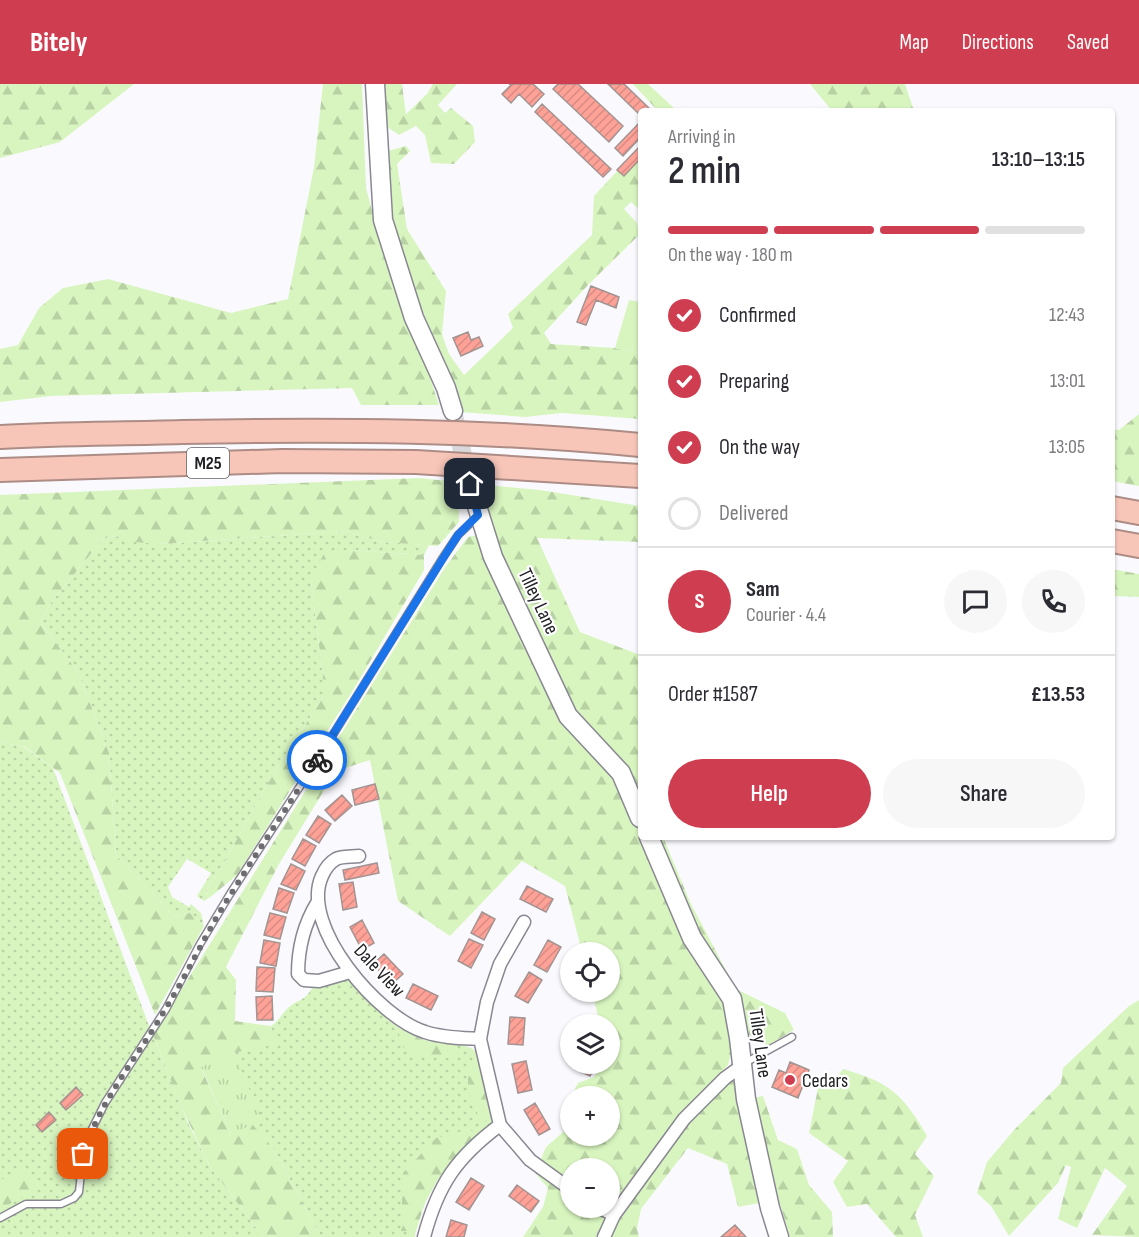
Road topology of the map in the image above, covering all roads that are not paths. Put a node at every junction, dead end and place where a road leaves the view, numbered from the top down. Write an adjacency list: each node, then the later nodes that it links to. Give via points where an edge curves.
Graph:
1 (375, 84): 2 (street, via 383,220 414,318)
2 (453, 411)
3 (0, 437): 4 (highway, M25, via 408,430)
4 (638, 445)
5 (0, 470): 6 (highway, M25, via 282,461 416,462)
6 (638, 476)
7 (470, 484): 10 (street, Tilley Lane)
8 (1115, 509): 9 (highway)
9 (1139, 513)
10 (478, 515): 13 (street, Tilley Lane, via 493,557 568,716 621,773); 25 (lane, via 458,535 436,569 230,894 166,1009 105,1103 88,1137 79,1192 61,1204 27,1204)
11 (1115, 542): 12 (highway)
12 (1139, 546)
13 (638, 813)
14 (650, 840): 21 (street, Tilley Lane, via 692,938 732,999)
15 (359, 856): 16 (street, via 337,859 326,867 317,887)
16 (317, 903): 18 (street, Dale View, via 338,954); 18 (street, via 307,919 298,950 298,974 304,980 319,981)
17 (524, 922): 20 (street, via 500,964)
18 (350, 972): 20 (street, Dale View, via 373,998 424,1032)
19 (792, 1037): 21 (lane)
20 (480, 1039): 22 (street)
21 (743, 1065): 24 (street, via 684,1119); 29 (street, Tilley Lane, via 746,1099)
22 (500, 1125): 23 (street, via 530,1160); 27 (street, via 475,1144 447,1179)
23 (560, 1182)
24 (620, 1207)
25 (0, 1218)
26 (613, 1218): 28 (street)
27 (424, 1237)
28 (604, 1237)
29 (779, 1237)

